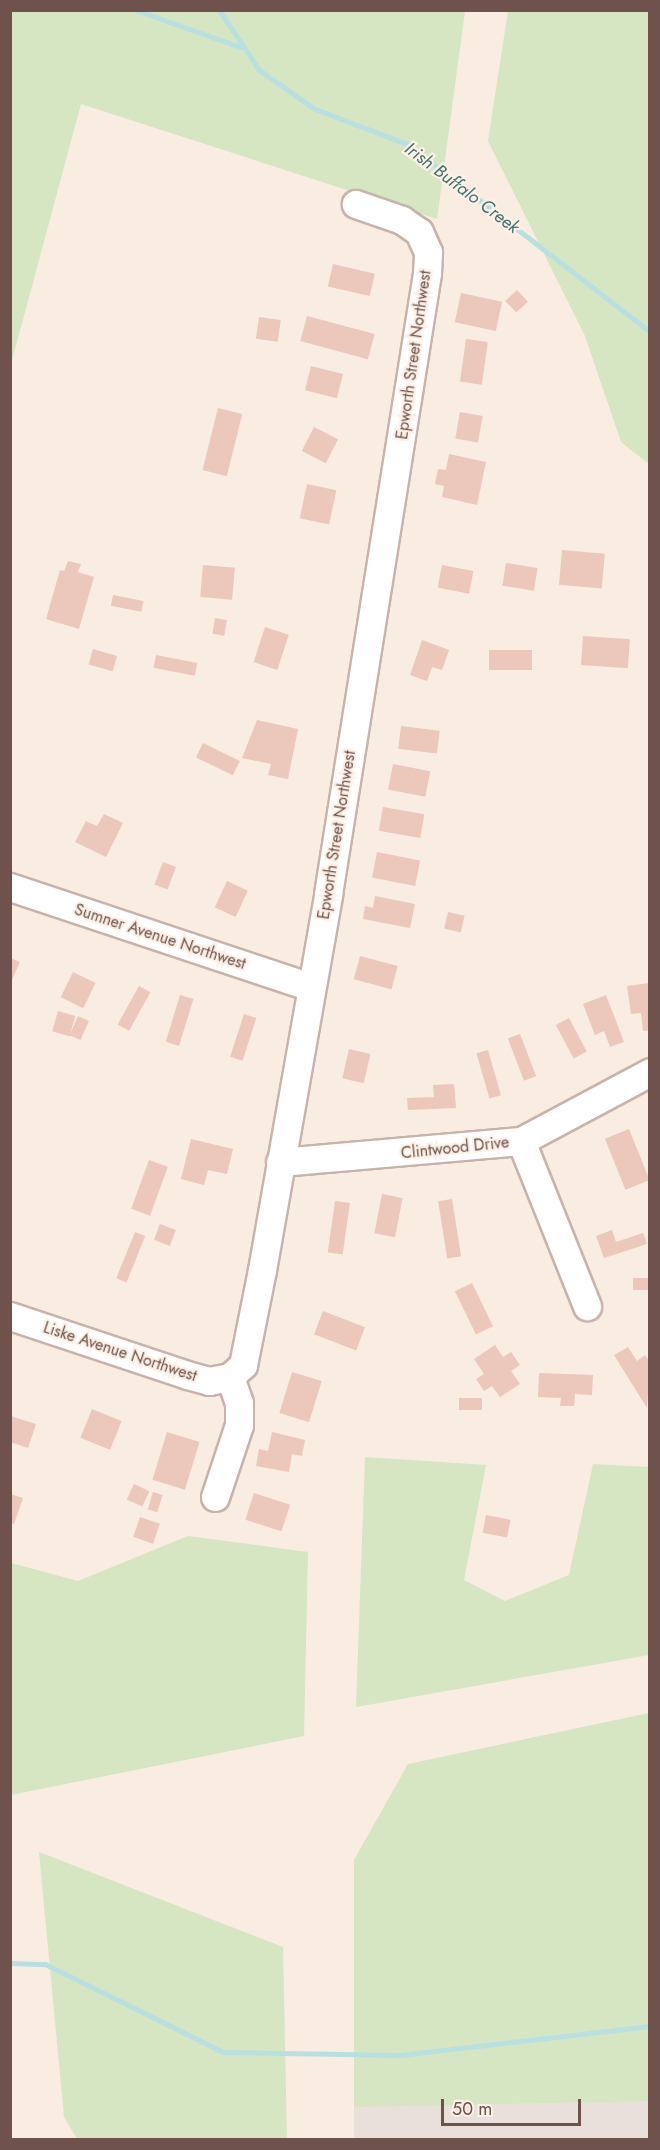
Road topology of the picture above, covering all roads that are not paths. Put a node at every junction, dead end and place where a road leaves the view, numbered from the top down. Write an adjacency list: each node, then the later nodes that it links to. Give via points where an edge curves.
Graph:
1 (356, 204): 3 (street, Epworth Street Northwest, via 402,220 419,232 428,252 397,473)
2 (10, 887): 3 (street, Sumner Avenue Northwest)
3 (310, 987): 6 (street, Epworth Street Northwest)
4 (650, 1072): 5 (street, Clintwood Drive)
5 (520, 1141): 6 (street, Clintwood Drive); 7 (street)
6 (280, 1162): 9 (street, Epworth Street Northwest, via 243,1365)
7 (587, 1305)
8 (10, 1316): 9 (street, Liske Avenue Northwest, via 187,1375 209,1381)
9 (230, 1377): 10 (street, via 239,1403 239,1425)
10 (215, 1497)

